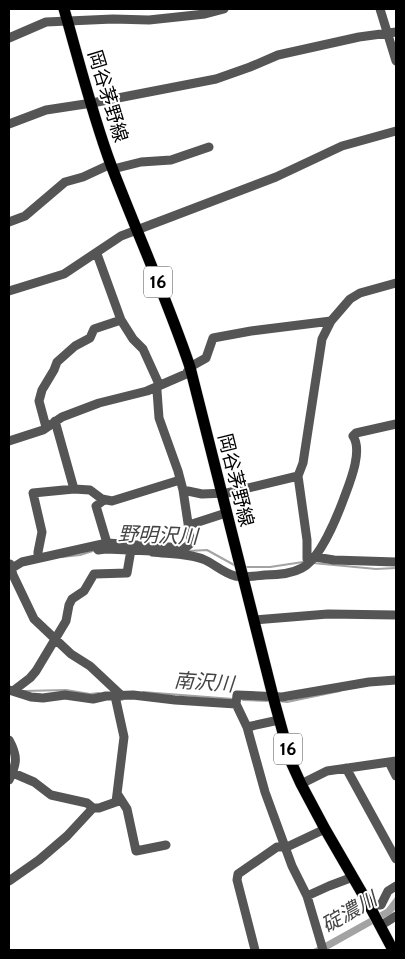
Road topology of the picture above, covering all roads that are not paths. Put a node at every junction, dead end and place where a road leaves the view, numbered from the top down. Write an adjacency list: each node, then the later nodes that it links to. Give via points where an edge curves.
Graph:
1 (64, 9): 7 (main road, 岡谷茅野線 / 16)
2 (112, 9): 6 (street)
3 (224, 9): 5 (street, via 205,14)
4 (380, 9): 8 (street)
5 (177, 13): 6 (street, via 149,20)
6 (113, 19): 7 (street)
7 (67, 21): 9 (street, via 46,22); 11 (main road, 岡谷茅野線 / 16)
8 (392, 32): 10 (street); 11 (street, via 359,36 278,55 216,79)
9 (9, 38)
10 (396, 61)
11 (92, 103): 12 (street, via 46,110); 15 (main road, 岡谷茅野線 / 16)
12 (9, 124)
13 (396, 131): 17 (street, via 342,146 276,178)
14 (209, 147): 15 (street, via 171,160)
15 (112, 167): 16 (street, via 64,182 25,216); 17 (main road, 岡谷茅野線 / 16)
16 (9, 222)
17 (137, 231): 18 (street, via 121,236); 23 (main road, 岡谷茅野線 / 16)
18 (97, 254): 20 (street, via 64,274); 21 (street)
19 (396, 283): 22 (street, via 360,293 350,299)
20 (9, 291)
21 (121, 320): 24 (street, via 143,349 158,382); 27 (street, via 94,329 90,338 57,362 39,401)
22 (331, 321): 23 (street, via 213,338 206,358); 29 (street, via 322,339 304,463)
23 (190, 368): 24 (street, via 186,374); 33 (main road, 岡谷茅野線 / 16)
24 (157, 387): 25 (street, via 99,403); 30 (street, via 159,418)
25 (55, 421): 27 (street); 31 (street)
26 (396, 424): 41 (street, via 353,436 356,453 352,477 335,522)
27 (46, 427): 28 (street)
28 (9, 441)
29 (298, 476): 33 (street); 41 (street, via 307,559)
30 (180, 480): 32 (street); 34 (street, via 112,501)
31 (74, 489): 34 (street, via 90,490); 40 (street, via 33,493 42,532)
32 (183, 490): 33 (street, via 202,494); 36 (street)
33 (221, 492): 35 (main road, 岡谷茅野線 / 16)
34 (104, 500): 37 (street, via 96,506)
35 (226, 513): 36 (street); 44 (main road, 岡谷茅野線 / 16)
36 (189, 525): 39 (street, via 191,543 185,548)
37 (107, 543): 38 (street); 40 (street)
38 (132, 547): 39 (street); 43 (street, via 106,549); 47 (street, via 128,573 94,574 84,591 72,599 66,621)
39 (153, 548): 44 (street, via 152,552 204,559 233,576)
40 (38, 557): 43 (street)
41 (315, 557): 42 (street); 44 (street, via 302,568 283,574)
42 (396, 562)
43 (10, 569): 47 (street, via 34,620)
44 (241, 569): 46 (main road, 岡谷茅野線 / 16)
45 (396, 614): 46 (street, via 328,614)
46 (254, 620): 51 (main road, 岡谷茅野線 / 16)
47 (54, 638): 49 (street, via 36,671); 50 (street, via 90,666)
48 (396, 680): 51 (street)
49 (10, 691): 50 (street, via 43,698)
50 (118, 696): 52 (street); 61 (street, via 124,737)
51 (274, 697): 52 (street, via 237,695); 53 (main road, 岡谷茅野線 / 16)
52 (236, 704): 54 (street)
53 (279, 720): 54 (street); 60 (main road, 岡谷茅野線 / 16)
54 (247, 727): 65 (street)
55 (9, 740): 59 (street, via 16,757)
56 (392, 762): 57 (street); 58 (street)
57 (346, 768): 60 (street, via 327,771); 66 (street)
58 (396, 776)
59 (11, 777): 62 (street, via 34,782 51,795)
60 (301, 784): 63 (main road, 岡谷茅野線 / 16)
61 (118, 795): 62 (street, via 116,802); 64 (street, via 127,809 136,851)
62 (93, 808): 68 (street, via 67,836)
63 (325, 829): 65 (street); 67 (main road, 岡谷茅野線 / 16)
64 (166, 845)
65 (284, 847): 70 (street); 76 (street, via 277,847 238,874)
66 (396, 859)
67 (353, 877): 70 (street); 71 (main road, 岡谷茅野線 / 16)
68 (9, 881)
69 (396, 886): 71 (street, via 388,891 381,905)
70 (307, 896): 74 (street)
71 (371, 909): 73 (main road, 岡谷茅野線 / 16)
72 (396, 916): 73 (street)
73 (380, 924): 75 (main road, 岡谷茅野線 / 16)
74 (322, 946)
75 (393, 947)
76 (255, 950)

